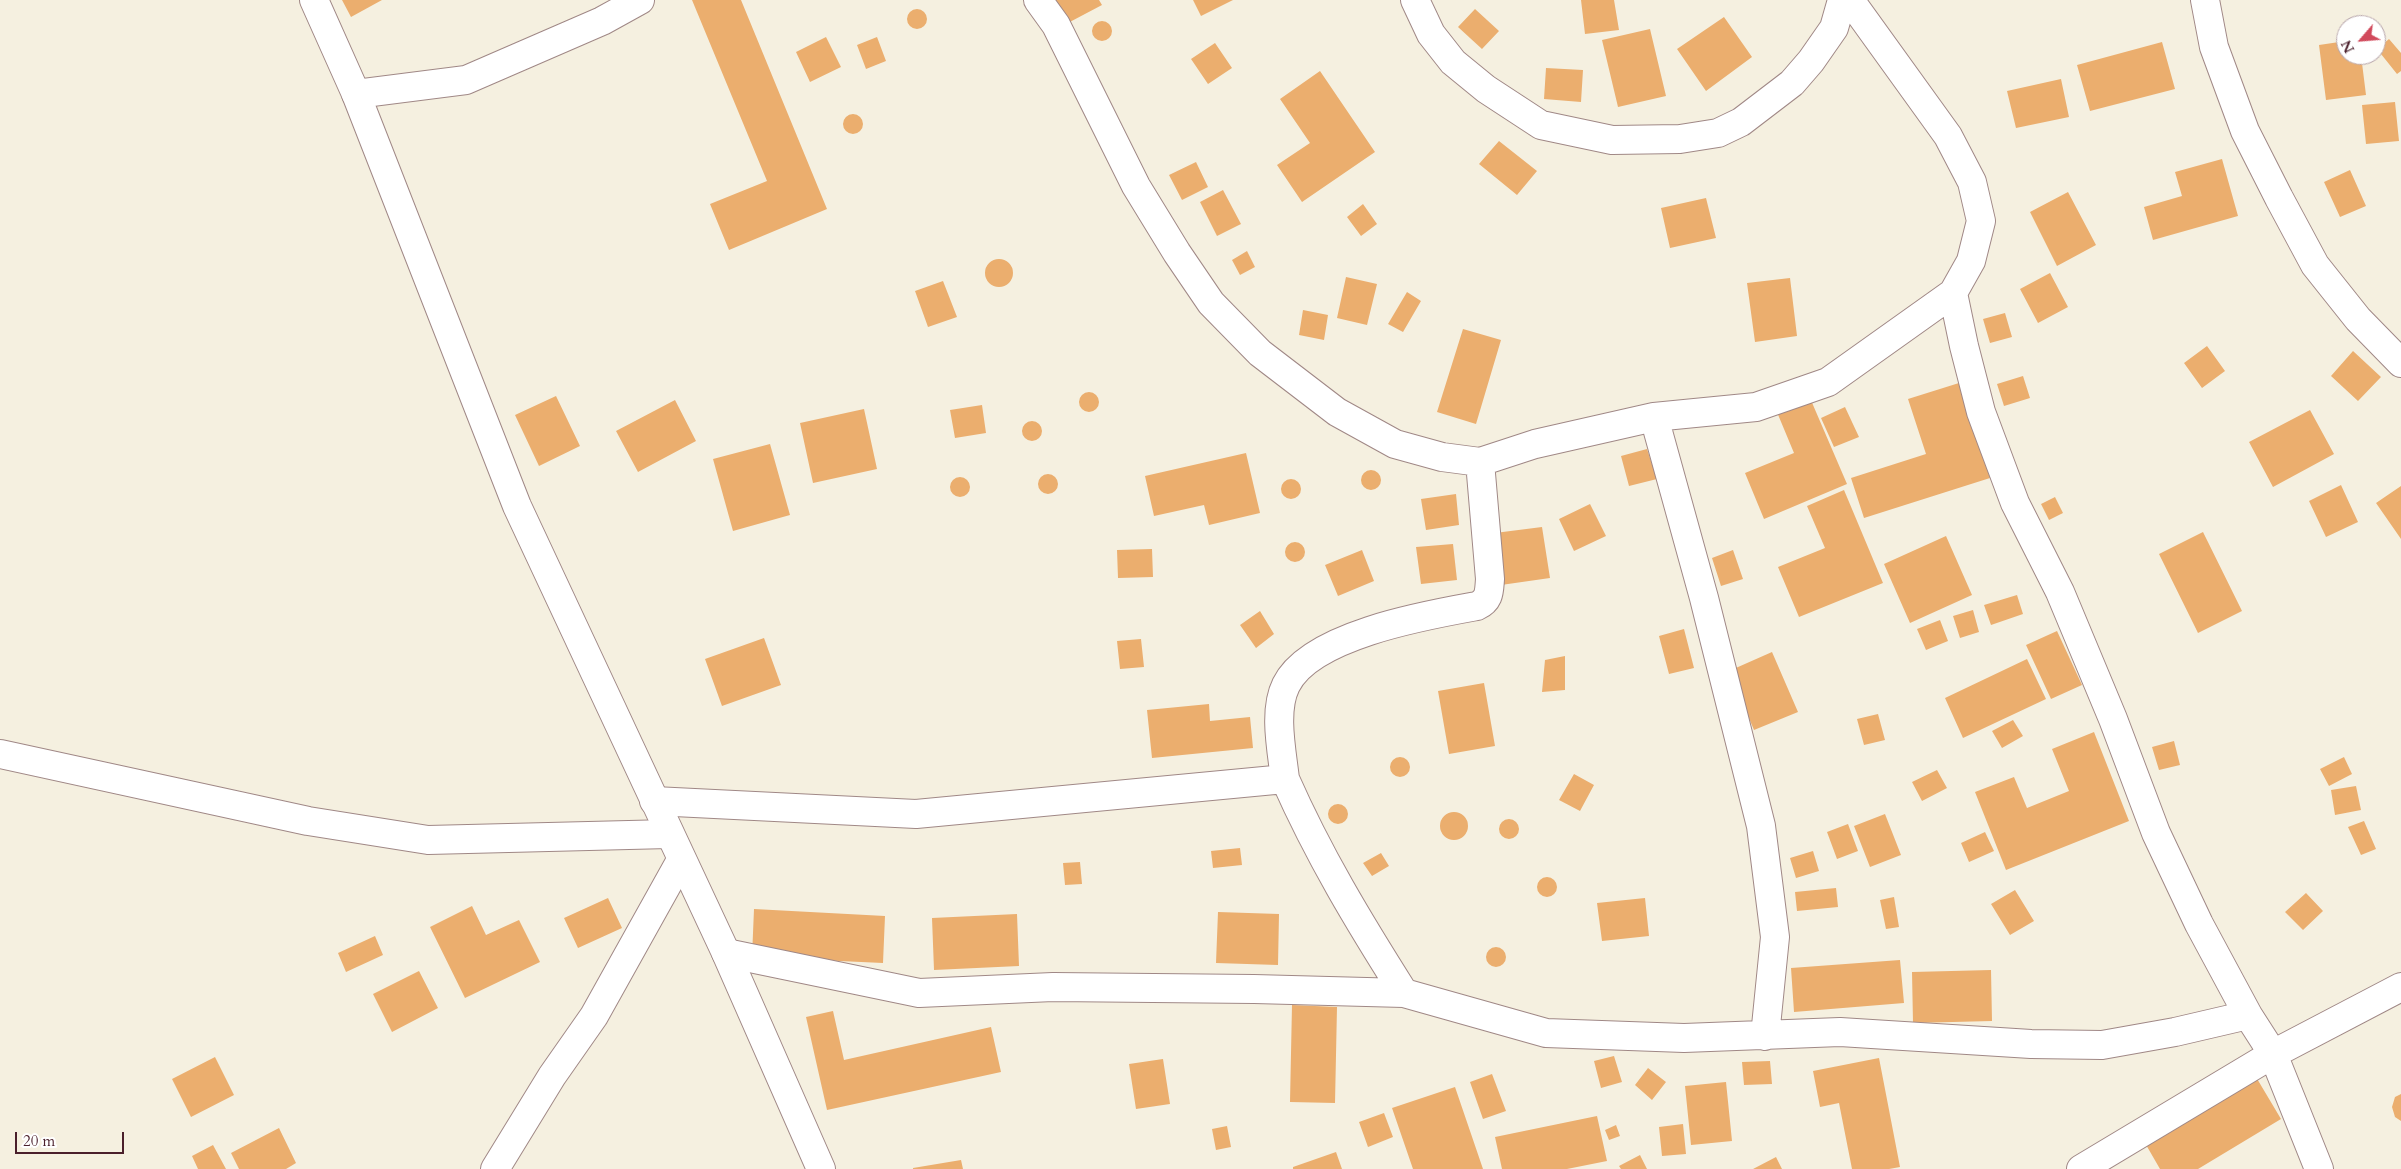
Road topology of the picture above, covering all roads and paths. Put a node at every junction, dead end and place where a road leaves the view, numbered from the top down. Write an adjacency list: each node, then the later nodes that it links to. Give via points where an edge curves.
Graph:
1 (314, 0): 8 (street)
2 (640, 0): 8 (street, via 602,22 466,80)
3 (1038, 0): 12 (street, via 1056,25 1136,186 1212,303 1260,353 1337,412 1395,444 1442,457)
4 (1415, 0): 5 (street, via 1431,34 1453,62 1486,89 1540,125 1612,140 1680,139 1718,133 1741,122 1792,83 1811,61 1834,28)
5 (1842, 0)
6 (1850, 0): 9 (street, via 1948,136 1972,182 1981,221 1971,261)
7 (2205, 0): 10 (street, via 2214,47 2245,131 2279,198 2315,264 2358,320)
8 (356, 94): 15 (street, via 517,506)
9 (1953, 294): 11 (street, via 1828,382 1756,407); 21 (street, via 1981,412 2014,503 2060,592 2156,833 2199,924)
10 (2401, 363)
11 (1654, 417): 12 (street, via 1535,444); 22 (street, via 1704,598 1761,826 1775,937)
12 (1480, 462): 14 (street, via 1490,578 1485,602 1352,636 1306,660 1286,685 1279,714)
13 (0, 754): 16 (street, via 308,821 428,840)
14 (1285, 779): 15 (street, via 916,814); 20 (street, via 1337,886)
15 (654, 801): 16 (street)
16 (669, 834): 17 (street)
17 (682, 860): 18 (street); 24 (street, via 594,1016 552,1076)
18 (726, 953): 20 (street, via 919,993 1053,987); 25 (street)
19 (2401, 986): 23 (street)
20 (1404, 993): 22 (street, via 1546,1033 1684,1038)
21 (2248, 1015): 22 (street, via 2102,1045 2031,1044 1840,1032); 23 (street)
22 (1765, 1036)
23 (2273, 1054): 26 (street); 27 (street)
24 (495, 1169)
25 (821, 1169)
26 (2081, 1169)
27 (2319, 1169)

